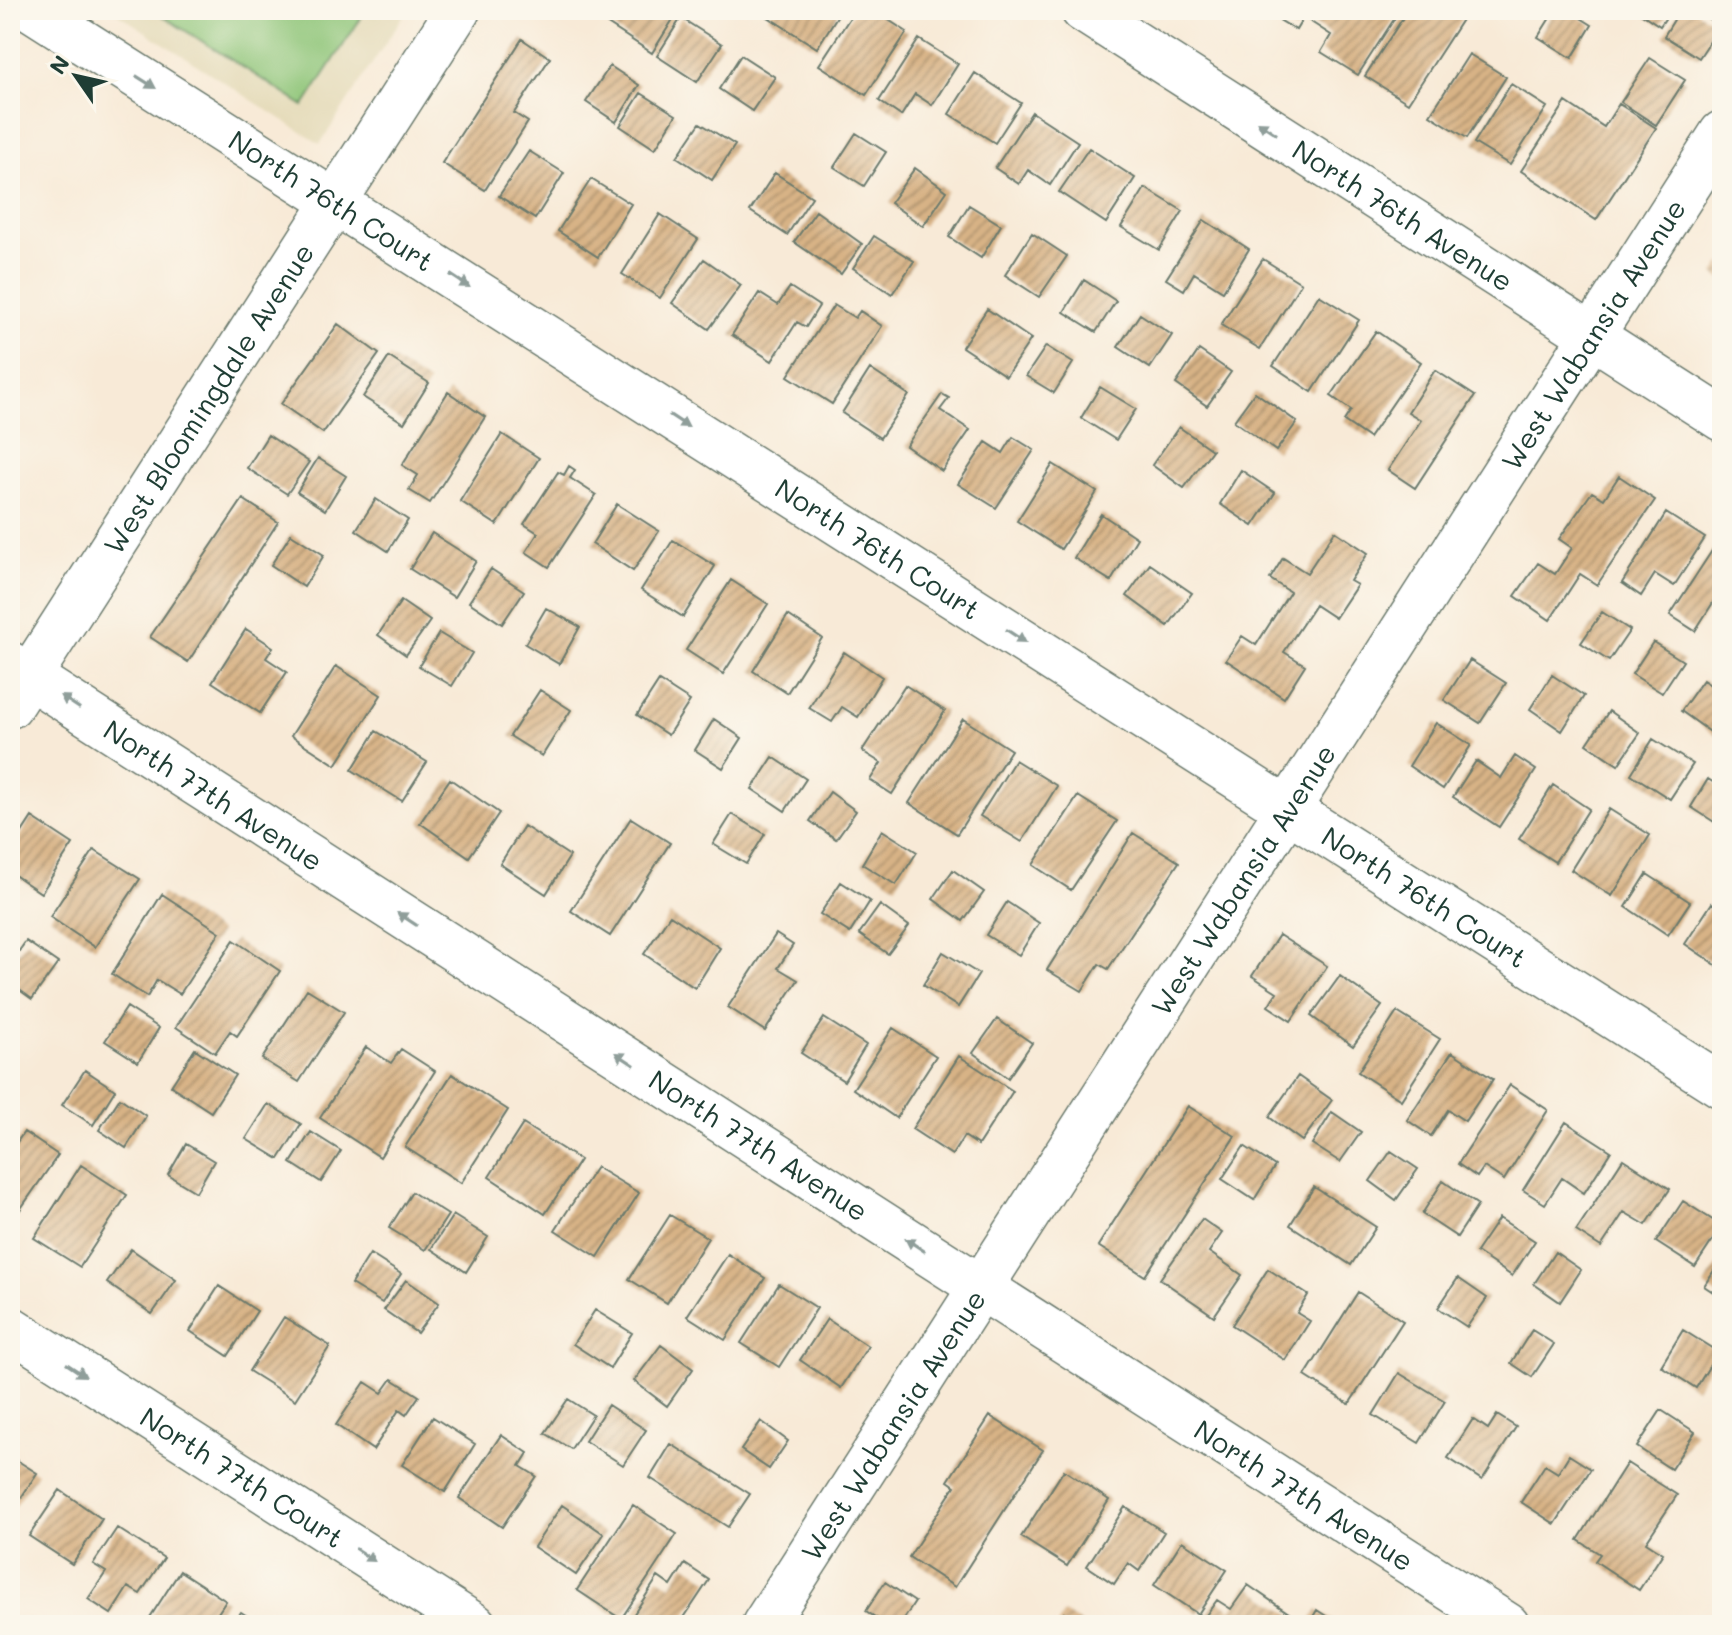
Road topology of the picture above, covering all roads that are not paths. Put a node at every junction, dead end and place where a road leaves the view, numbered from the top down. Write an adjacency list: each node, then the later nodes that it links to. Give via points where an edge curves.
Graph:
1 (33, 10): 5 (street, North 76th Court, one-way to 5)
2 (458, 10): 5 (street, West Bloomingdale Avenue)
3 (1083, 10): 6 (street, North 76th Avenue, one-way to 3)
4 (1722, 133): 6 (street, West Wabansia Avenue)
5 (335, 201): 8 (street, West Bloomingdale Avenue); 9 (street, North 76th Court, one-way to 9)
6 (1592, 337): 7 (street, North 76th Avenue); 9 (street, West Wabansia Avenue)
7 (1722, 419)
8 (16, 682): 11 (street, North 77th Avenue, one-way to 8)
9 (1288, 809): 10 (street, North 76th Court); 11 (street, West Wabansia Avenue)
10 (1722, 1086)
11 (981, 1287): 14 (street, West Wabansia Avenue); 15 (street, North 77th Avenue)
12 (10, 1328): 13 (street, North 77th Court, one-way to 13)
13 (474, 1625)
14 (764, 1625)
15 (1507, 1625)

